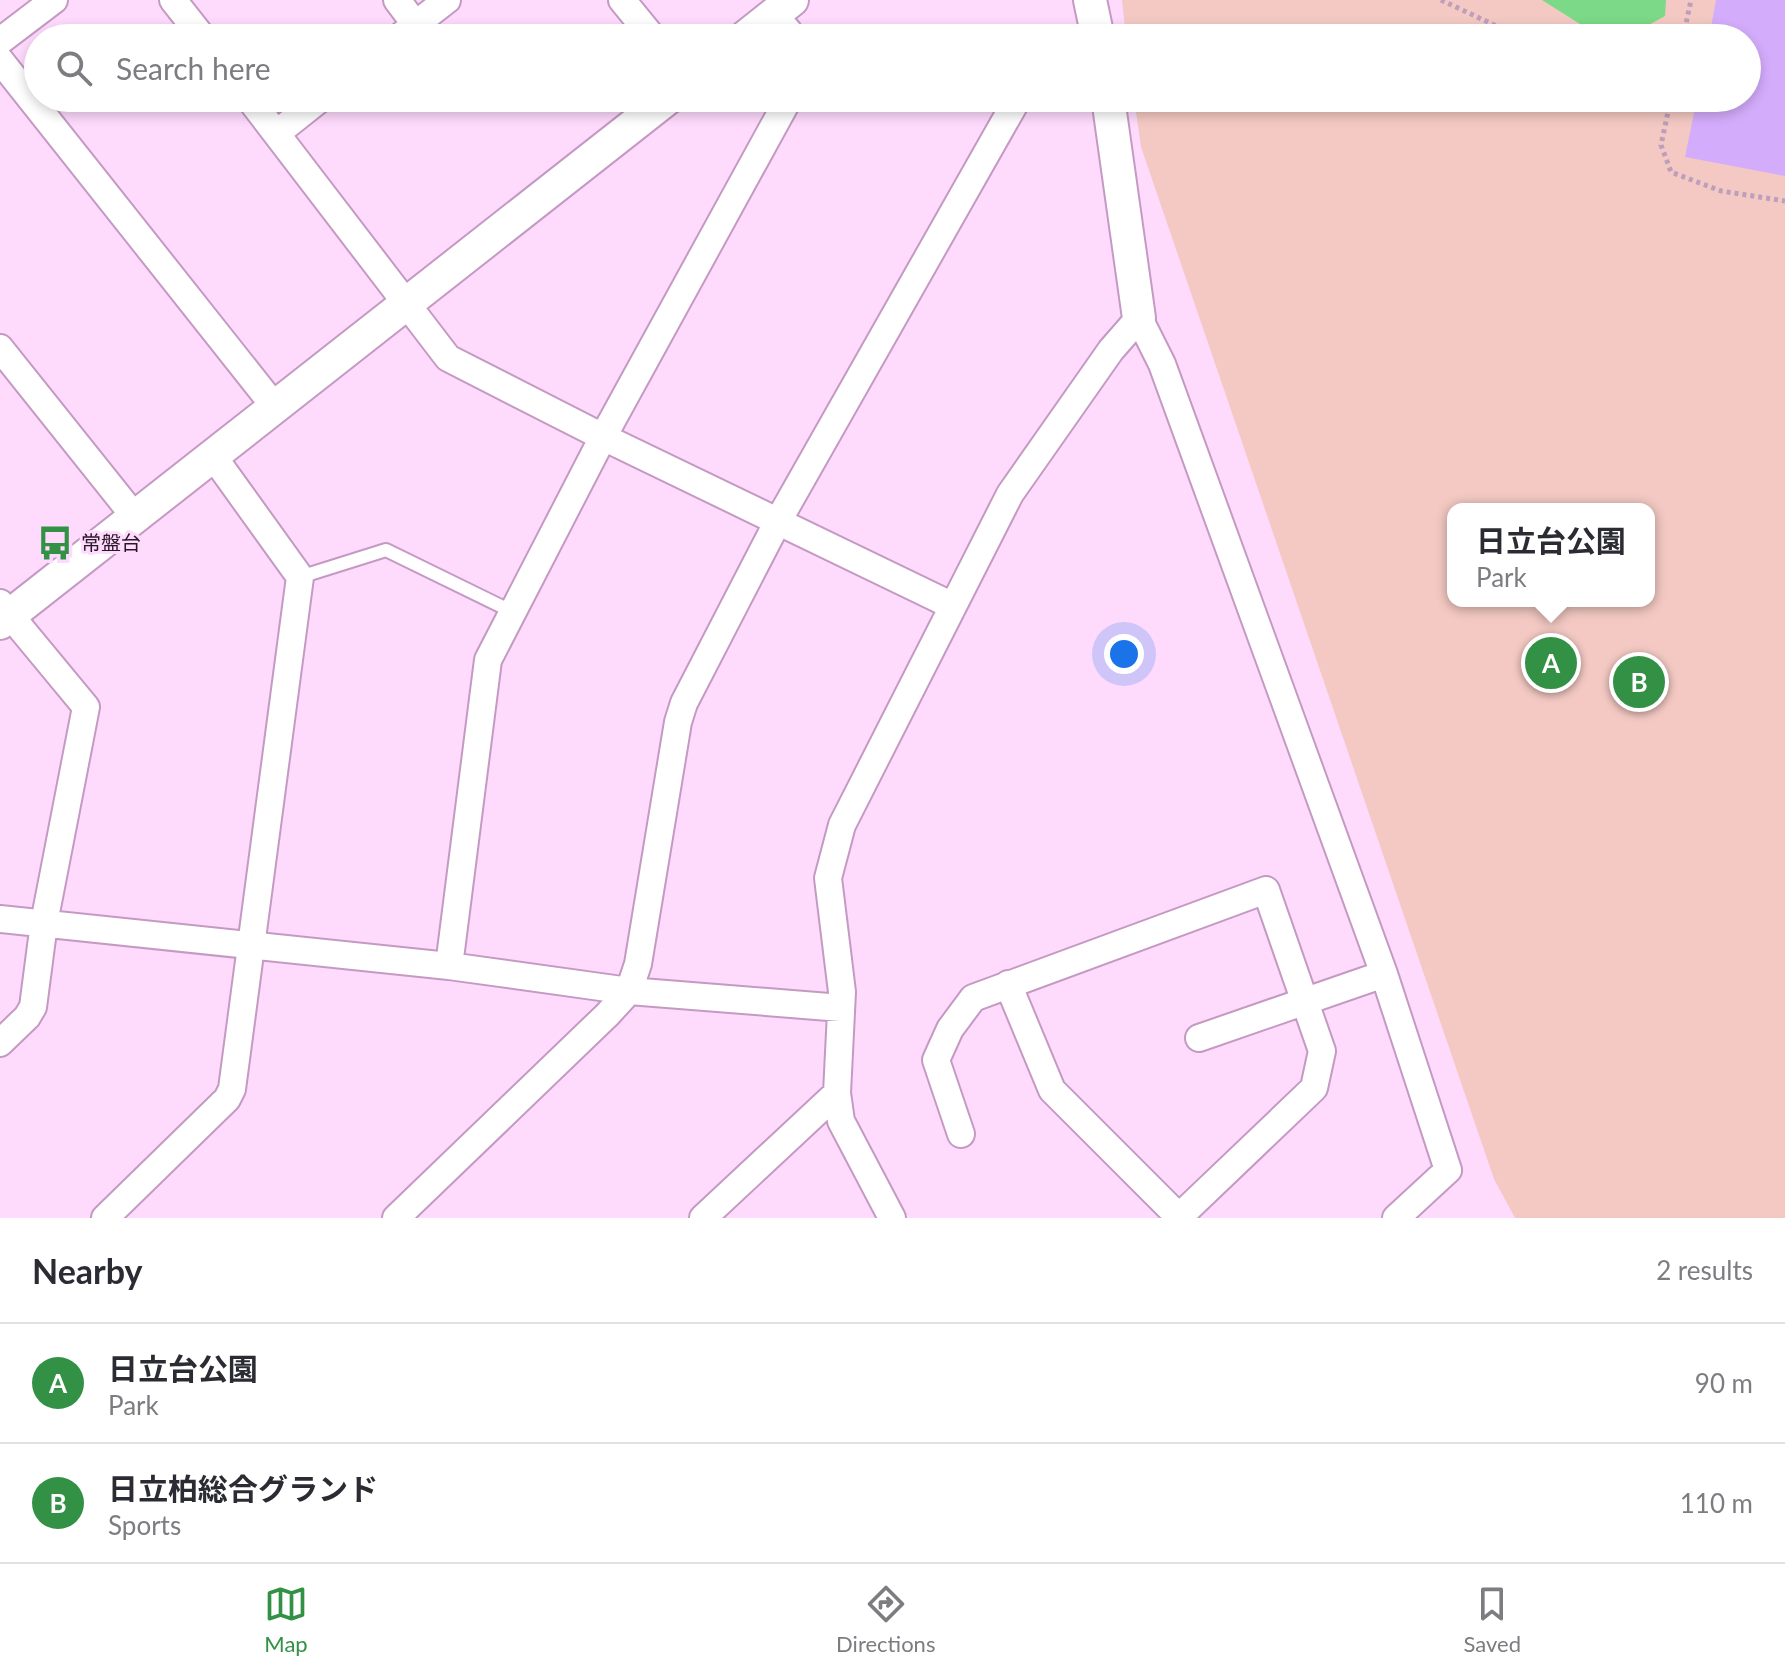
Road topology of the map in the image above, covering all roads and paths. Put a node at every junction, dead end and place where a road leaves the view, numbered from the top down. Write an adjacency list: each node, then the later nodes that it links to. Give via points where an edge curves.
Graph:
1 (54, 0): 16 (street)
2 (173, 0): 9 (street)
3 (397, 0): 10 (street)
4 (447, 0): 11 (street)
5 (622, 0): 12 (street)
6 (1090, 0): 13 (street)
7 (1441, 0): 14 (path)
8 (1691, 0): 15 (path)
9 (192, 24)
10 (404, 24)
11 (415, 24)
12 (642, 24)
13 (1091, 24)
14 (1492, 24)
15 (1686, 24)
16 (0, 41)
17 (0, 60): 18 (street)
18 (24, 90)
19 (41, 112): 32 (street)
20 (260, 112): 27 (street)
21 (303, 112): 27 (street)
22 (650, 112): 29 (street)
23 (781, 112): 33 (street)
24 (1010, 112): 36 (street)
25 (1110, 112): 30 (street)
26 (1668, 112): 28 (path, via 1661,145 1671,172 1721,191)
27 (277, 133): 29 (street)
28 (1785, 201)
29 (404, 304): 32 (street); 33 (street, via 448,358)
30 (1139, 318): 38 (street, via 1010,494); 45 (street, via 1162,364)
31 (0, 348): 35 (street)
32 (275, 407): 34 (street)
33 (603, 437): 36 (street); 39 (street)
34 (213, 456): 35 (street); 37 (street)
35 (135, 517): 40 (street)
36 (777, 523): 38 (street); 47 (street, via 684,703)
37 (300, 577): 39 (lane, via 386,550); 43 (street)
38 (953, 606): 49 (street, via 842,825 828,878)
39 (513, 612): 44 (street, via 488,660)
40 (3, 614): 42 (street, via 86,707)
41 (0, 919): 42 (street)
42 (44, 923): 43 (street); 51 (street, via 33,1007)
43 (251, 945): 44 (street); 54 (street, via 227,1099)
44 (449, 966): 47 (street)
45 (1384, 974): 48 (street); 59 (street, via 1448,1170)
46 (1008, 984): 48 (street, via 1266,890); 53 (street, via 973,998 936,1060); 58 (street, via 1052,1090)
47 (629, 991): 49 (street); 55 (street)
48 (1306, 1003): 50 (street); 58 (street, via 1322,1051 1314,1088)
49 (841, 1008): 52 (street)
50 (1199, 1038)
51 (0, 1043)
52 (837, 1093): 56 (street); 57 (street, via 841,1121)
53 (961, 1134)
54 (105, 1218)
55 (396, 1218)
56 (703, 1218)
57 (892, 1218)
58 (1179, 1218)
59 (1396, 1218)

